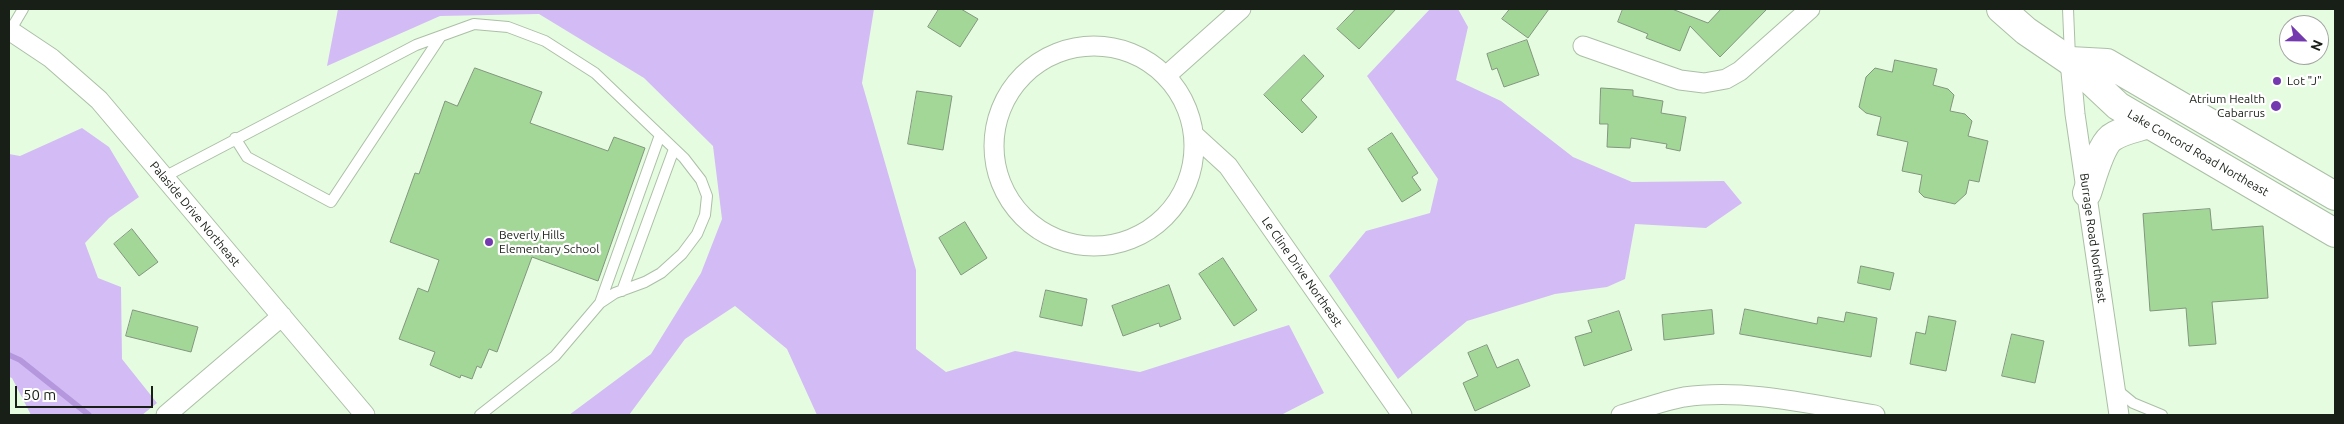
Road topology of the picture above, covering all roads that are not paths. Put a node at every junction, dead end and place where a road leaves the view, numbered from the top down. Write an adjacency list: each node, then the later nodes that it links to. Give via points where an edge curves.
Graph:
1 (23, 9): 6 (lane)
2 (1241, 9): 10 (street)
3 (1810, 9): 8 (street, via 1740,71 1726,79 1704,83 1680,80)
4 (2001, 9): 9 (main road, Lake Concord Road Northeast, via 2026,31)
5 (2068, 9): 9 (lane)
6 (10, 31): 16 (street, Palaside Drive Northeast, via 51,58 82,84)
7 (441, 36): 12 (lane, via 474,24 508,27 545,41 595,72); 14 (lane, via 416,45); 14 (lane, via 331,202 247,157)
8 (1583, 46)
9 (2070, 61): 11 (main road, Lake Concord Road Northeast, via 2118,106); 17 (street, Burrage Road Northeast); 18 (main road, via 2107,63)
10 (1166, 75): 13 (street, via 1190,113); 13 (street, via 1134,53 1105,46 1075,47 1039,62 1015,84 998,119 994,143 1003,189 1015,208 1032,225 1052,237 1074,245 1121,243 1143,234 1162,220 1177,202 1192,166)
11 (2149, 124): 17 (main road, via 2123,131 2110,139); 19 (main road, Lake Concord Road Northeast)
12 (660, 135): 15 (lane); 21 (lane)
13 (1194, 135): 27 (street, Le Cline Drive Northeast, via 1228,166)
14 (235, 138): 16 (lane)
15 (674, 149): 20 (lane); 20 (lane, via 701,180 707,196 706,215 682,254 661,273)
16 (164, 178): 22 (street, Palaside Drive Northeast)
17 (2087, 193): 23 (street, Burrage Road Northeast)
18 (2335, 196)
19 (2335, 233)
20 (622, 291): 21 (lane)
21 (600, 303): 26 (lane, via 555,356)
22 (282, 316): 24 (street); 25 (street, Palaside Drive Northeast)
23 (2115, 388): 30 (street, Burrage Road Northeast); 31 (lane, via 2133,403)
24 (166, 415)
25 (365, 415)
26 (480, 415)
27 (1402, 415)
28 (1621, 415): 29 (street, via 1664,402 1712,395 1756,396)
29 (1875, 415)
30 (2119, 415)
31 (2162, 415)

